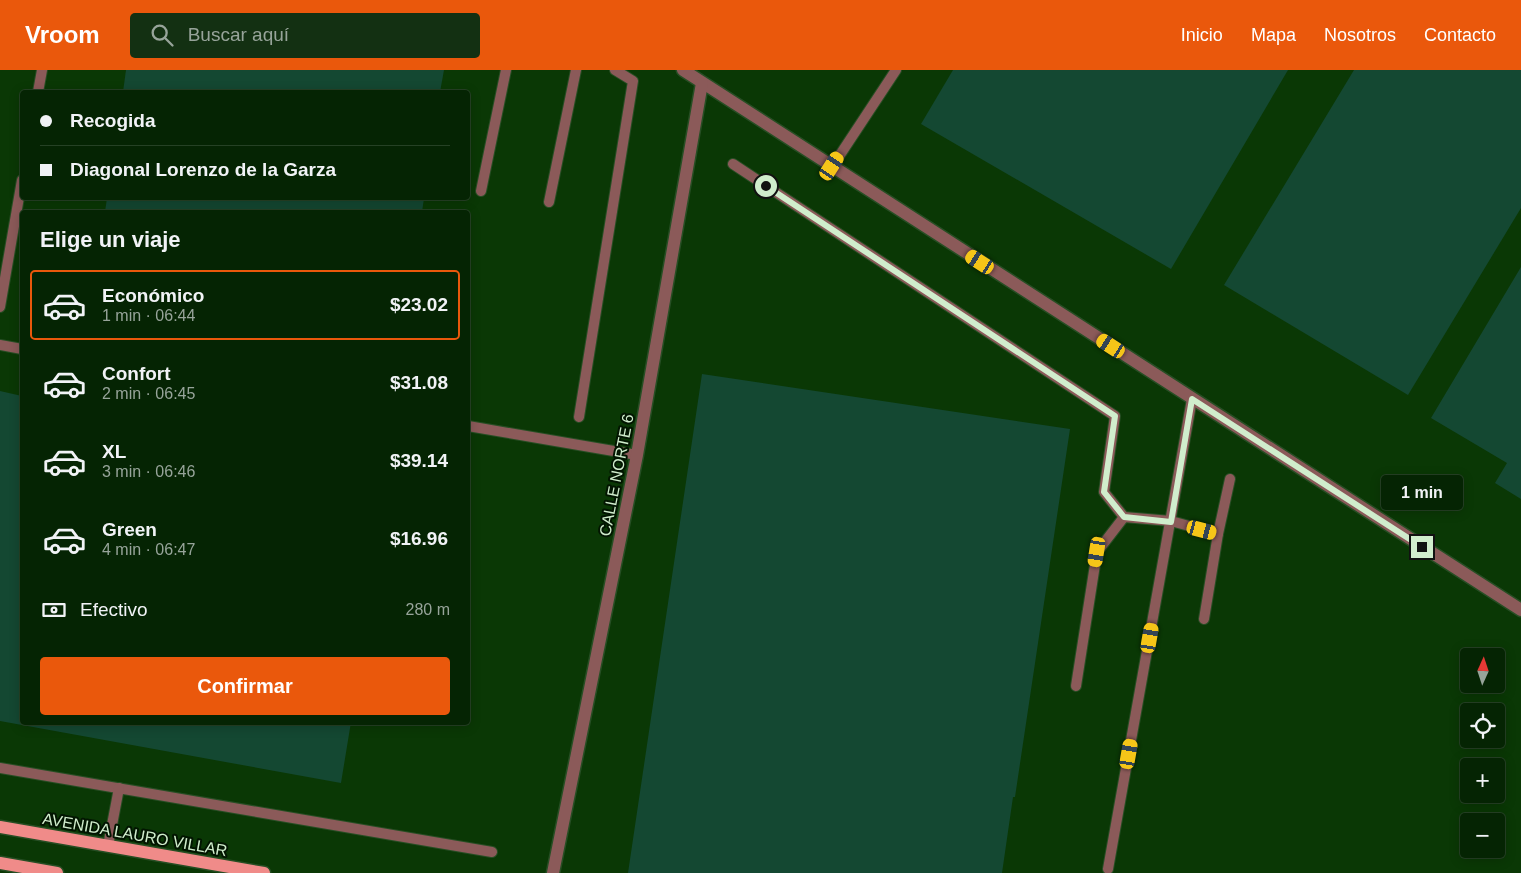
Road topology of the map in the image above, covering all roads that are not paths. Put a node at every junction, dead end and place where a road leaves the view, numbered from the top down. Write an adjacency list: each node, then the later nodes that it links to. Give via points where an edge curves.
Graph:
1 (42, 70): 8 (lane)
2 (506, 70): 11 (lane)
3 (576, 70): 13 (lane)
4 (615, 70): 18 (lane, via 633,81)
5 (683, 70): 7 (street)
6 (896, 70): 10 (lane)
7 (702, 83): 10 (street); 20 (street, CALLE NORTE 6)
8 (38, 90)
9 (733, 164): 22 (lane, via 1115,416 1104,492)
10 (832, 166): 17 (street)
11 (481, 191)
12 (20, 192): 14 (lane)
13 (549, 202)
14 (0, 307)
15 (0, 345): 16 (lane)
16 (20, 349)
17 (1192, 399): 23 (lane); 25 (street)
18 (579, 417)
19 (470, 426): 20 (lane)
20 (637, 455): 38 (street, CALLE NORTE 6)
21 (1230, 479): 24 (lane)
22 (1124, 517): 23 (lane); 27 (lane, via 1097,552)
23 (1171, 522): 24 (lane); 35 (lane)
24 (1218, 534): 26 (lane)
25 (1521, 610)
26 (1204, 619)
27 (1076, 686)
28 (0, 768): 29 (lane)
29 (119, 788): 31 (lane); 32 (lane)
30 (0, 827): 31 (main road, AVENIDA LAURO VILLAR)
31 (108, 846): 34 (main road, AVENIDA LAURO VILLAR)
32 (492, 852)
33 (0, 863): 36 (main road)
34 (203, 868): 37 (main road, AVENIDA LAURO VILLAR)
35 (1108, 870)
36 (57, 873)
37 (264, 873)
38 (554, 873)

